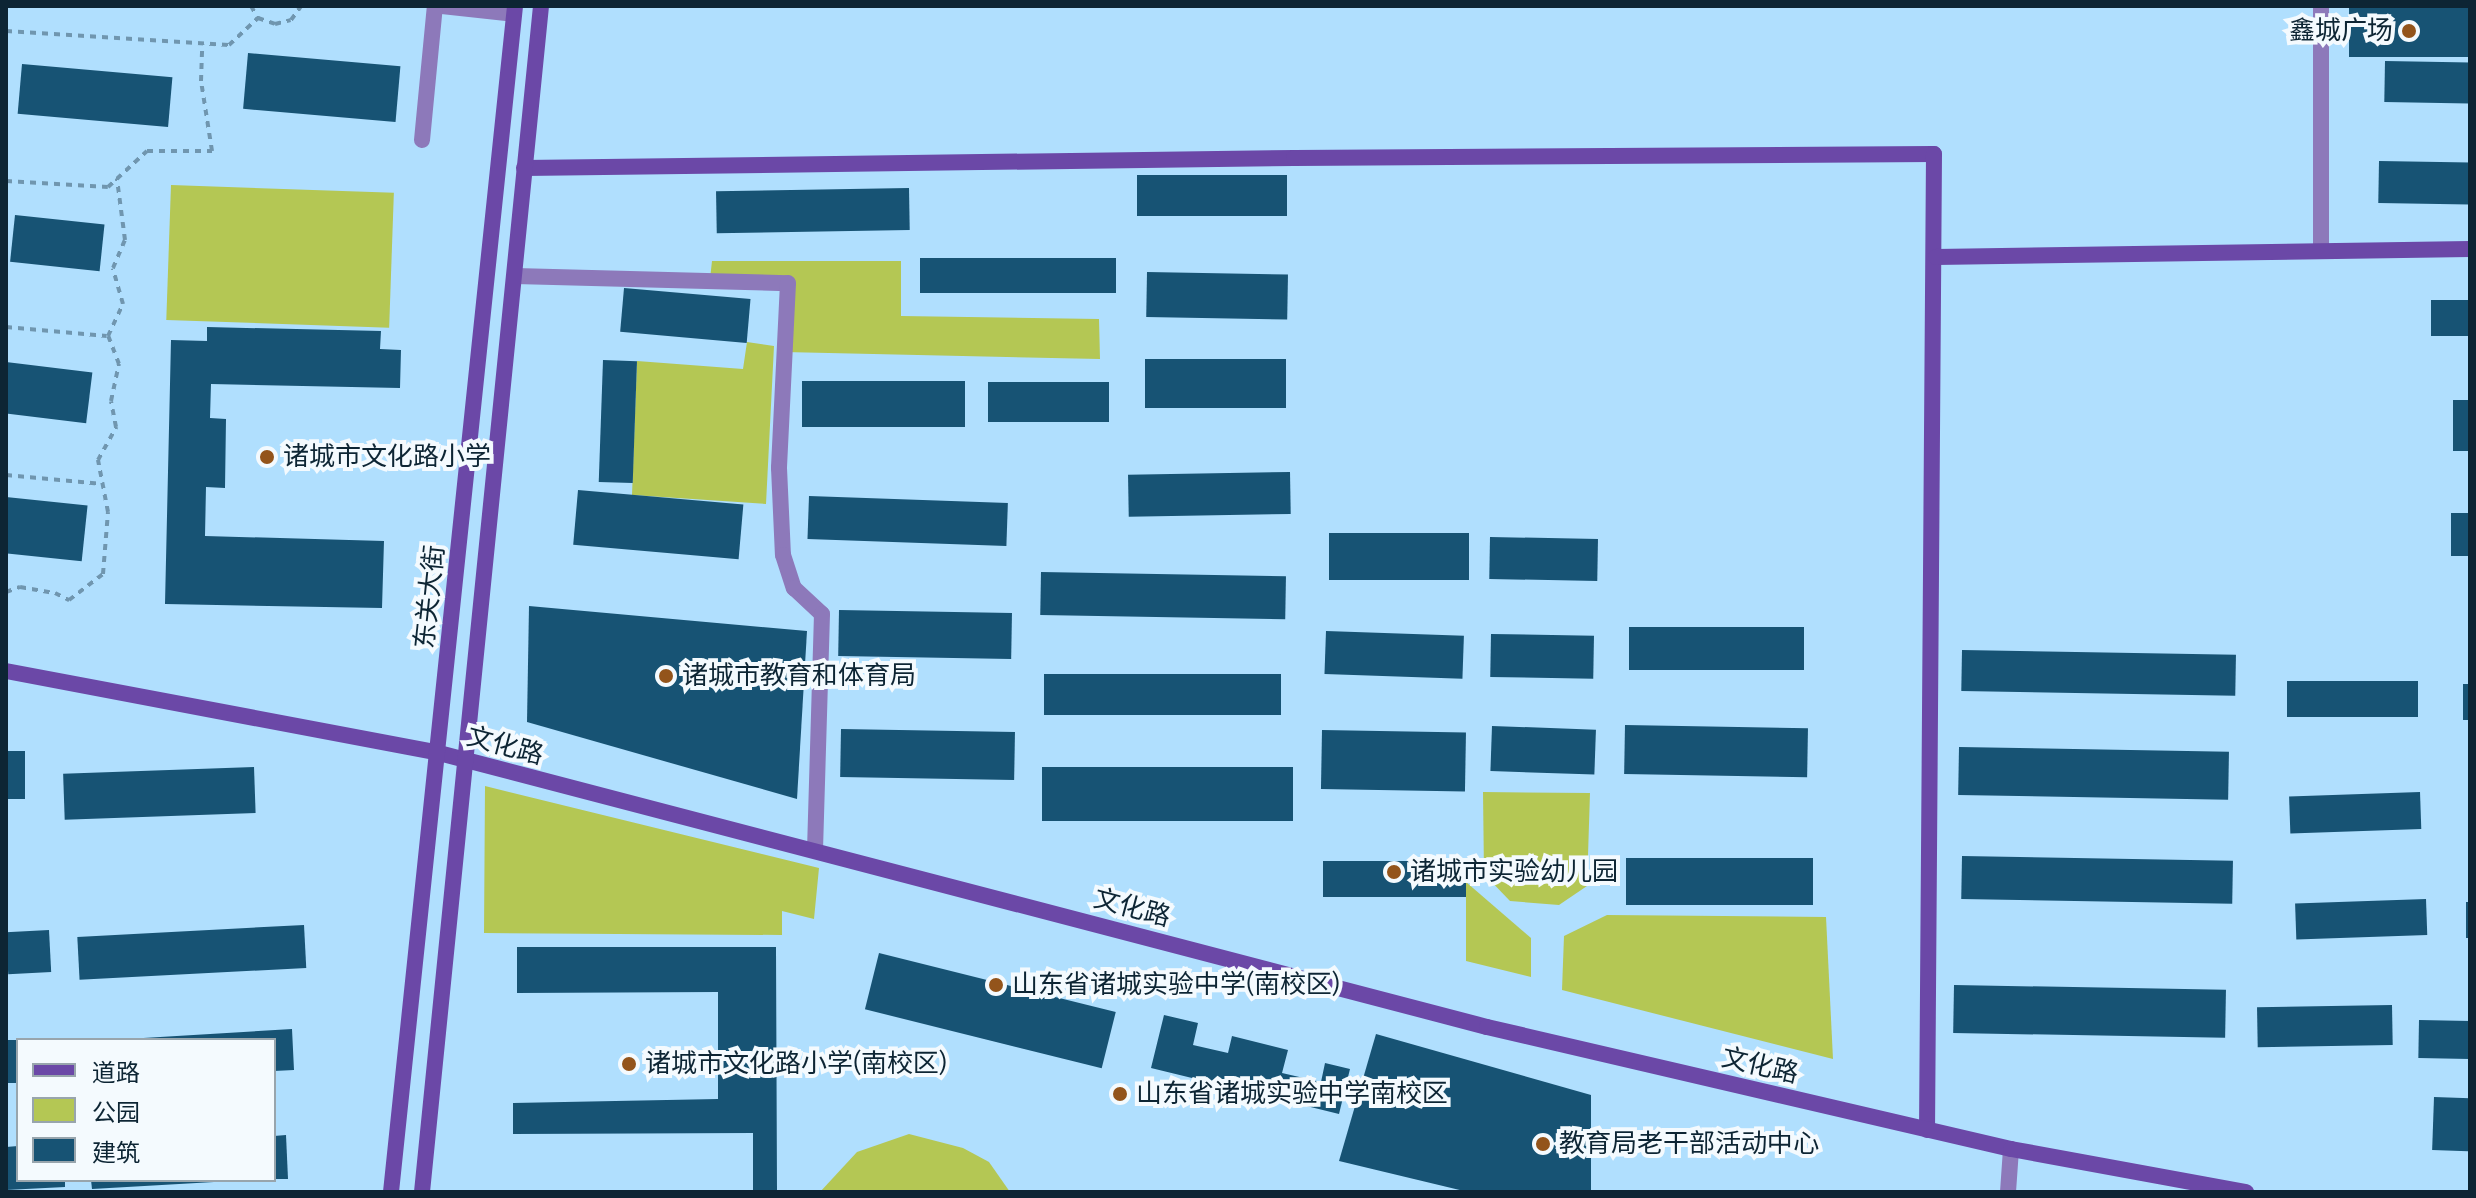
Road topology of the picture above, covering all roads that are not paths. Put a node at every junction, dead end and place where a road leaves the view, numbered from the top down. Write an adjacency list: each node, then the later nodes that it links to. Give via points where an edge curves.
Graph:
1 (435, 6): 6 (street)
2 (442, 6): 5 (street)
3 (541, 6): 7 (street, 东关大街)
4 (2321, 6): 9 (street)
5 (515, 10): 13 (street, 东关大街)
6 (422, 140)
7 (524, 168): 10 (street, via 1934,154); 11 (street, 东关大街)
8 (2470, 249): 9 (street)
9 (2321, 251): 10 (street)
10 (1936, 257): 16 (street)
11 (515, 276): 14 (street, 东关大街); 15 (street, via 788,283 779,468 783,555 794,588 822,614)
12 (6, 671): 13 (street, 文化路)
13 (439, 753): 14 (street, 文化路); 18 (street, 东关大街)
14 (467, 761): 15 (street, 文化路); 19 (street, 东关大街)
15 (815, 849): 16 (street, 文化路, via 1487,1027)
16 (1927, 1130): 17 (street, 文化路)
17 (2011, 1149): 20 (street); 21 (street, 文化路)
18 (391, 1192)
19 (422, 1192)
20 (2008, 1192)
21 (2246, 1192)

